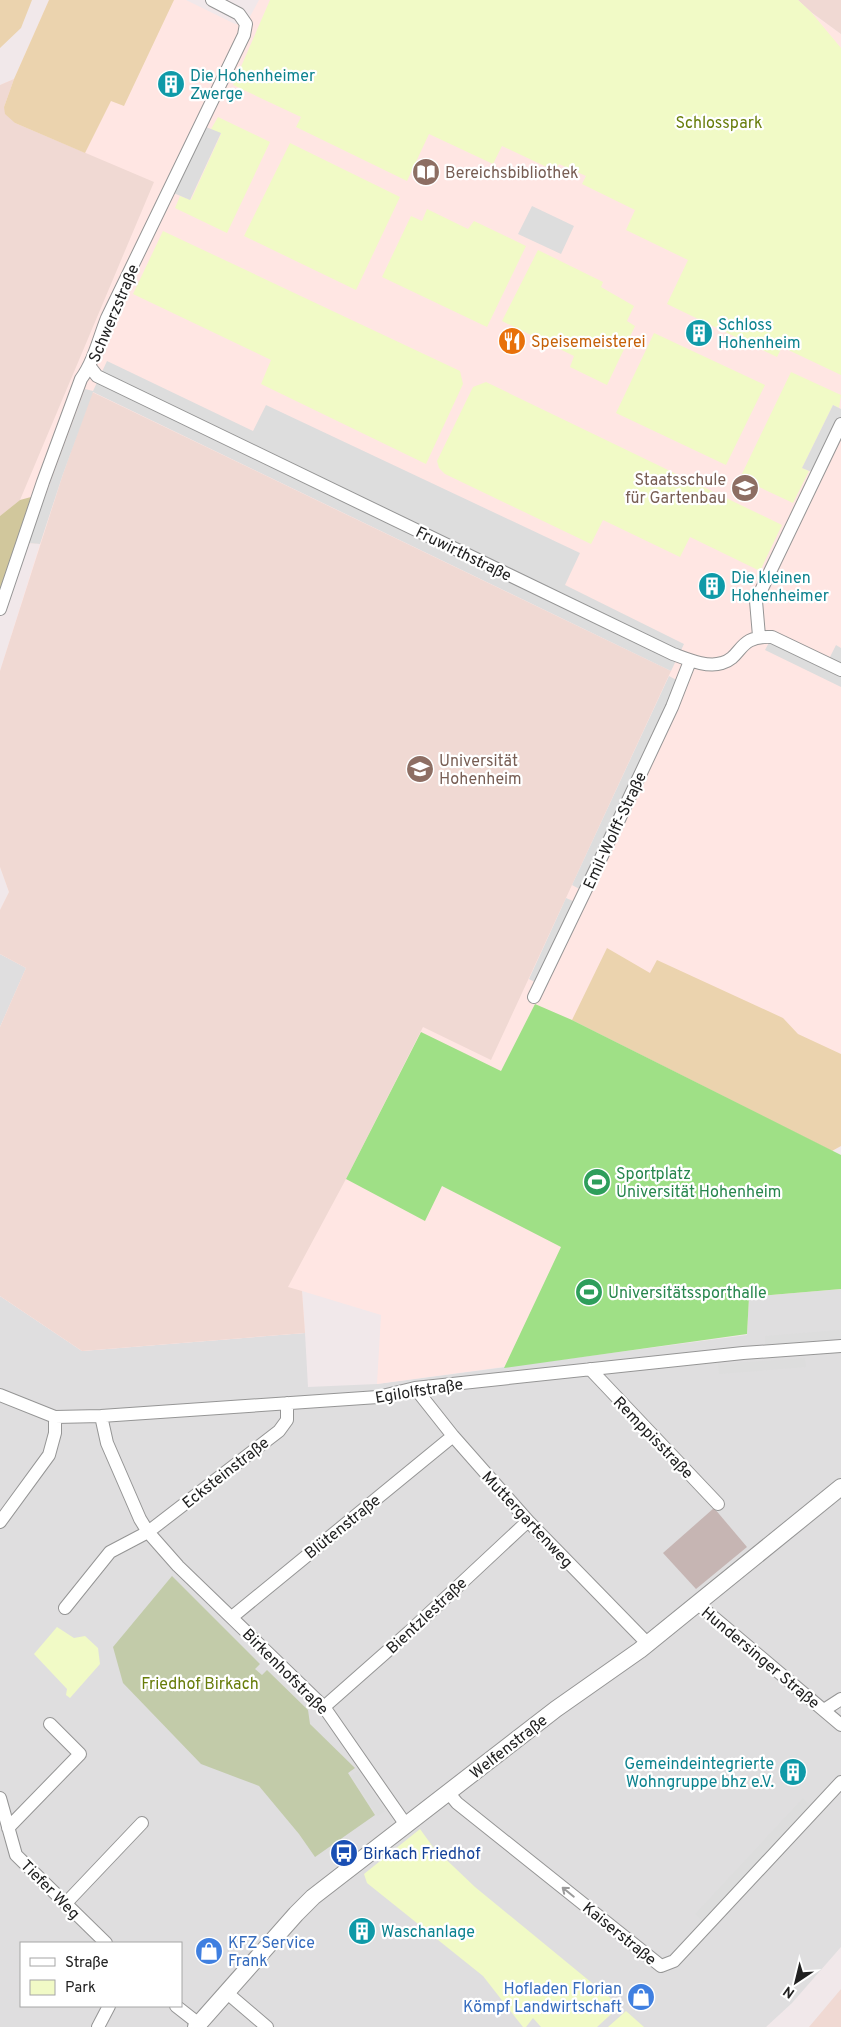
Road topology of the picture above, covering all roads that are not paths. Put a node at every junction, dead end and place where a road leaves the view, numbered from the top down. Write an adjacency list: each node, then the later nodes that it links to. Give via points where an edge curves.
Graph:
1 (212, 0): 2 (street, Schwerzstraße, via 239,14 246,24 244,35 107,318)
2 (90, 367): 4 (street, Schwerzstraße, via 81,379); 6 (street, Fruwirthstraße, via 98,376)
3 (841, 424): 5 (street, via 756,601)
4 (0, 609)
5 (759, 636): 6 (street, Fruwirthstraße, via 741,646 722,663); 7 (street, via 772,637)
6 (690, 661): 8 (street, Emil-Wolff-Straße, via 672,707)
7 (841, 670)
8 (534, 997)
9 (841, 1346): 10 (street, Egilolfstraße)
10 (590, 1369): 11 (street, Egilolfstraße); 18 (street, Remppisstraße)
11 (414, 1388): 13 (street, Egilolfstraße, via 378,1397); 16 (street, Muttergartenweg)
12 (0, 1395): 15 (street, Egilolfstraße)
13 (287, 1403): 14 (street, Egilolfstraße); 21 (street, Ecksteinstraße, via 287,1420 279,1431)
14 (101, 1416): 15 (street, Egilolfstraße); 21 (street, Birkenhofstraße, via 107,1443)
15 (55, 1417): 20 (street, via 55,1434 49,1456)
16 (453, 1436): 19 (street, Muttergartenweg); 24 (street, Blütenstraße)
17 (841, 1487): 22 (street, Welfenstraße)
18 (718, 1504)
19 (528, 1521): 25 (street, Muttergartenweg); 27 (street, Bientzlestraße)
20 (0, 1522)
21 (148, 1532): 23 (street, via 110,1552); 24 (street, Birkenhofstraße, via 178,1566)
22 (698, 1604): 25 (street, Welfenstraße); 28 (street, Hundersinger Straße)
23 (65, 1608)
24 (232, 1617): 27 (street, Birkenhofstraße)
25 (648, 1644): 32 (street, Welfenstraße)
26 (841, 1699): 28 (street, Hundersinger Straße)
27 (324, 1707): 35 (street, Birkenhofstraße)
28 (824, 1710): 30 (street, Hundersinger Straße)
29 (50, 1724): 36 (street, via 80,1754)
30 (841, 1725)
31 (841, 1782): 32 (street, Kaiserstraße, one-way to 32, via 674,1961 661,1966 457,1803)
32 (448, 1792): 35 (street, Welfenstraße)
33 (0, 1798): 36 (street, Tiefer Weg)
34 (142, 1823): 37 (street)
35 (406, 1825): 39 (street, Welfenstraße, via 313,1897)
36 (8, 1828): 37 (street, Tiefer Weg, via 16,1855)
37 (66, 1903): 38 (street, Tiefer Weg)
38 (105, 1942)
39 (226, 1992): 42 (street, Welfenstraße); 44 (street)
40 (108, 2007): 43 (street)
41 (177, 2007): 42 (street)
42 (198, 2026)
43 (98, 2027)
44 (267, 2027)

